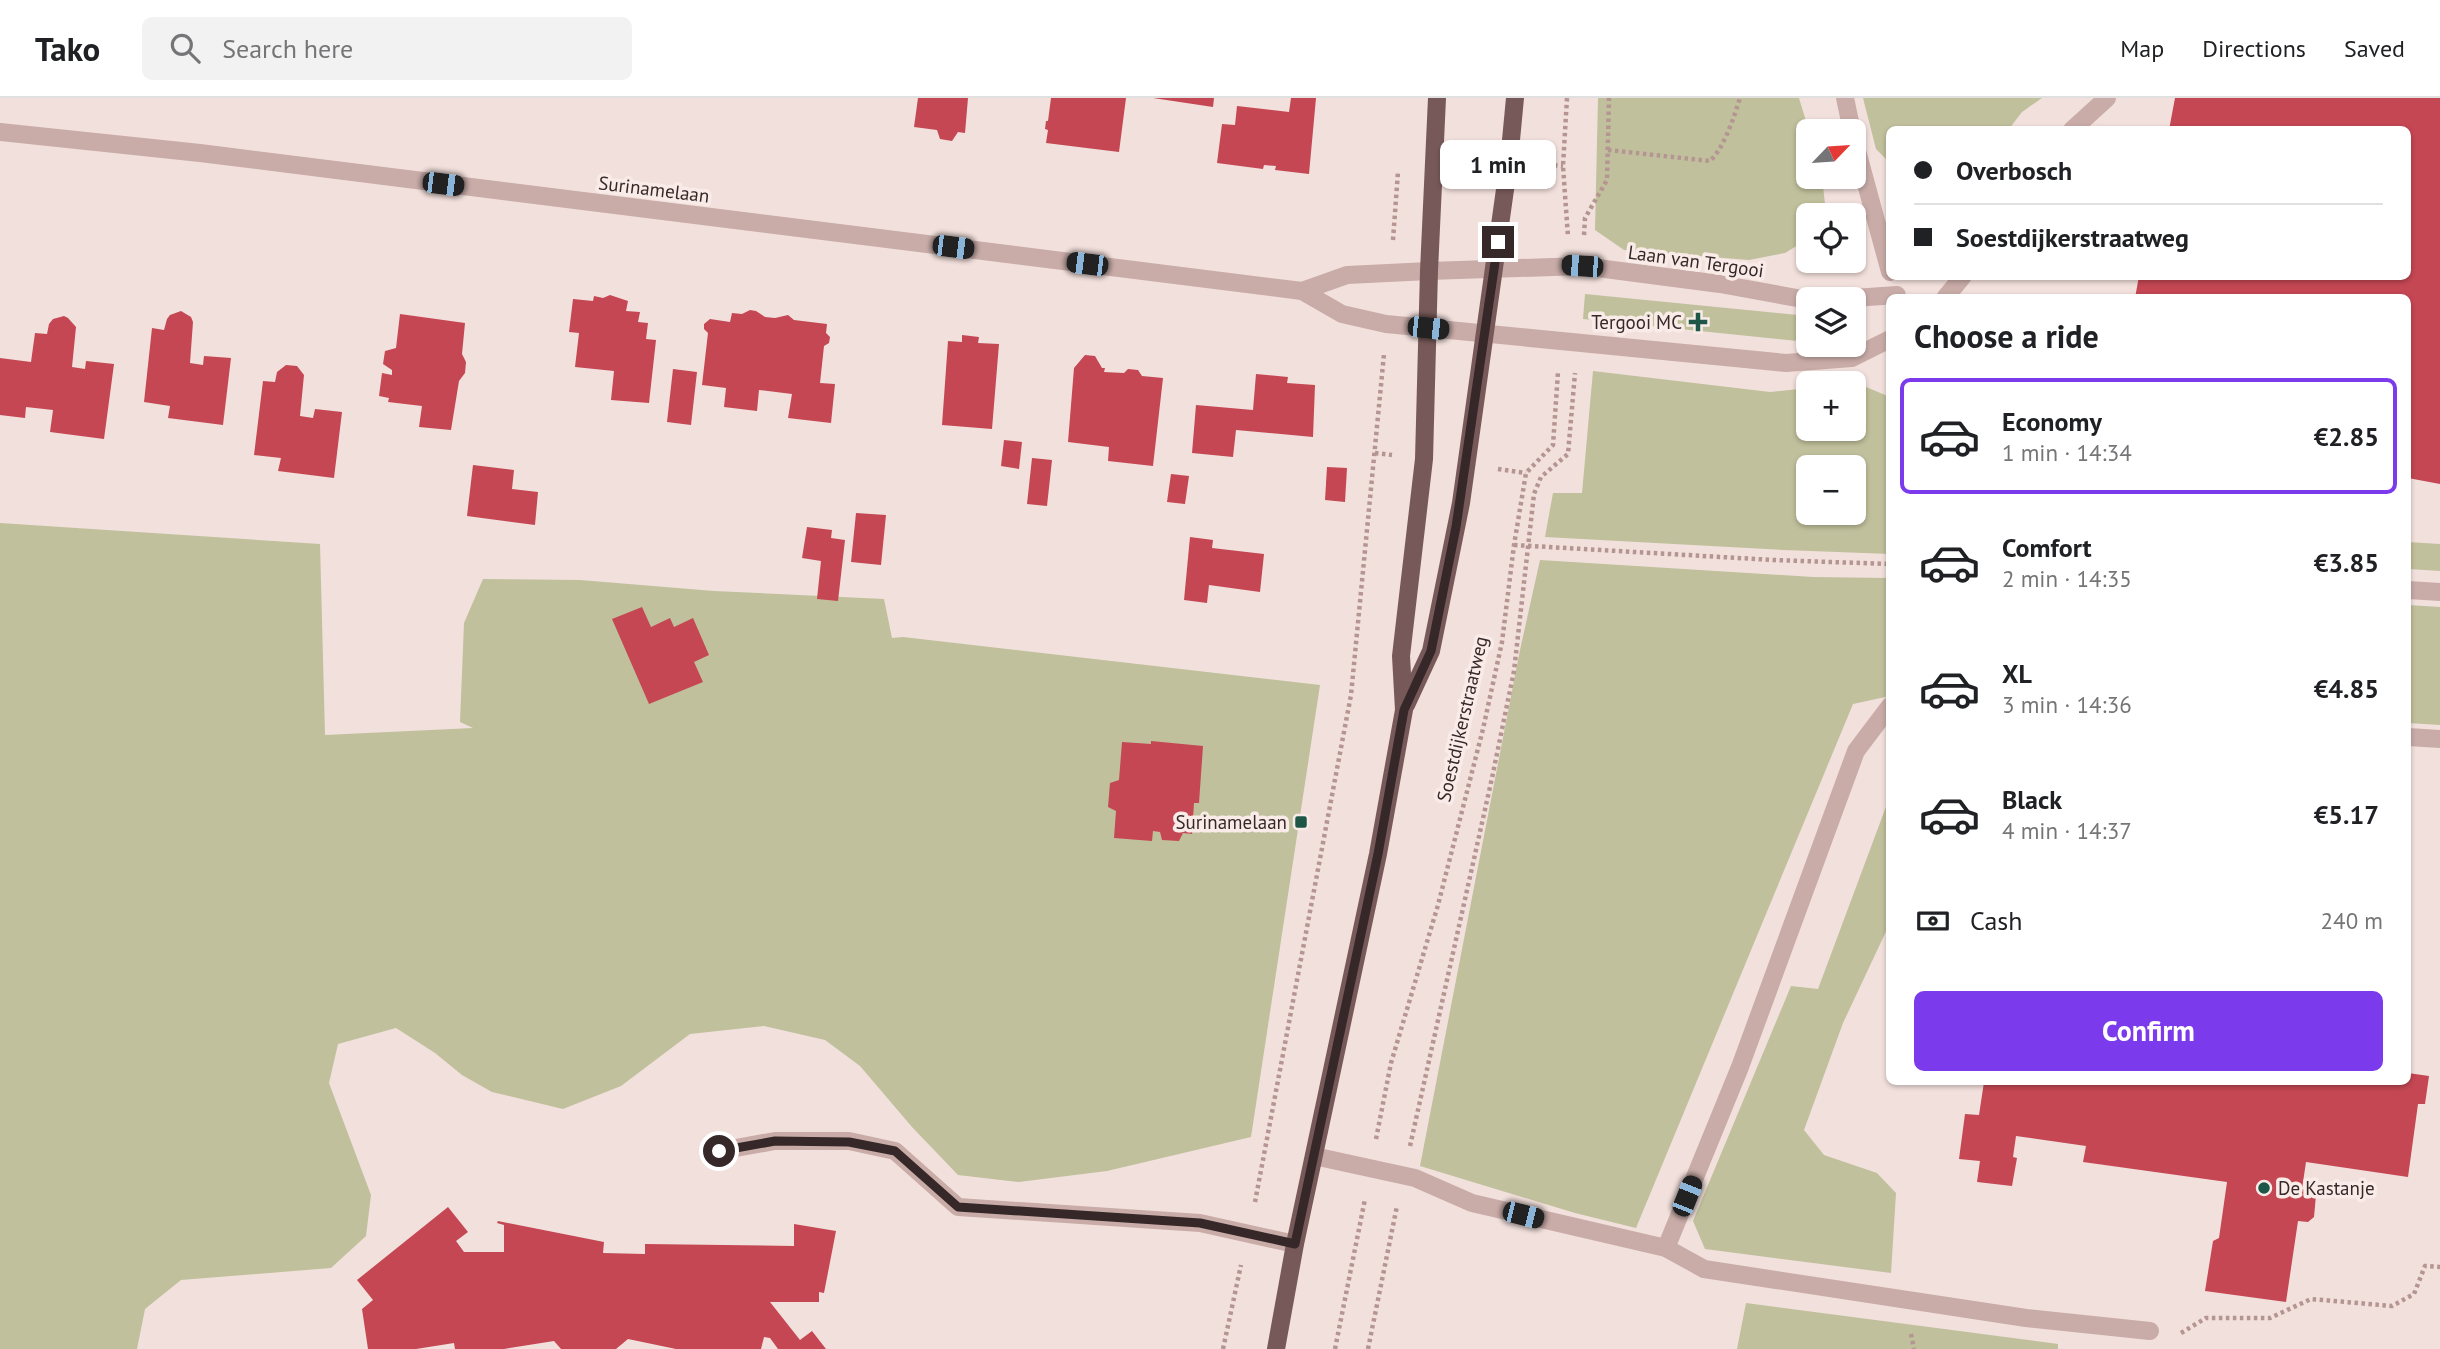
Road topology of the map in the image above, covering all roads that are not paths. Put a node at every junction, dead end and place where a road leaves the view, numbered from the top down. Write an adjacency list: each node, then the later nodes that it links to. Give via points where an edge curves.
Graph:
1 (1437, 98): 11 (main road)
2 (1515, 98): 10 (main road)
3 (1845, 98): 5 (street)
4 (2107, 98): 6 (street)
5 (1850, 119)
6 (2076, 126)
7 (0, 132): 13 (street, Surinamelaan)
8 (1866, 182): 9 (street)
9 (1886, 256)
10 (1494, 268): 11 (street, Surinamelaan); 16 (street, Laan van Tergooi, via 1574,266); 19 (main road)
11 (1429, 271): 13 (street, Surinamelaan, via 1347,275); 18 (main road)
12 (1960, 280): 14 (street)
13 (1302, 290): 18 (street, Surinamelaan, via 1342,314)
14 (1948, 294)
15 (1886, 297): 17 (street)
16 (1796, 298)
17 (1866, 298)
18 (1428, 328): 19 (street, Surinamelaan); 23 (main road, via 1424,459 1401,656)
19 (1486, 334): 20 (street, via 1786,363 1852,358); 23 (main road, via 1461,503 1431,651)
20 (1886, 341)
21 (2411, 590): 22 (street)
22 (2440, 592)
23 (1404, 710): 28 (main road)
24 (1886, 711): 30 (street, via 1856,751 1740,1067)
25 (2411, 737): 26 (street)
26 (2440, 739)
27 (719, 1151): 29 (street, via 775,1141 849,1142 895,1151 958,1207 1200,1223)
28 (1314, 1156): 29 (main road); 30 (street, via 1415,1178 1472,1203)
29 (1295, 1244): 32 (main road)
30 (1666, 1248): 31 (street, via 1703,1269 2026,1318)
31 (2150, 1331)
32 (1276, 1349)

